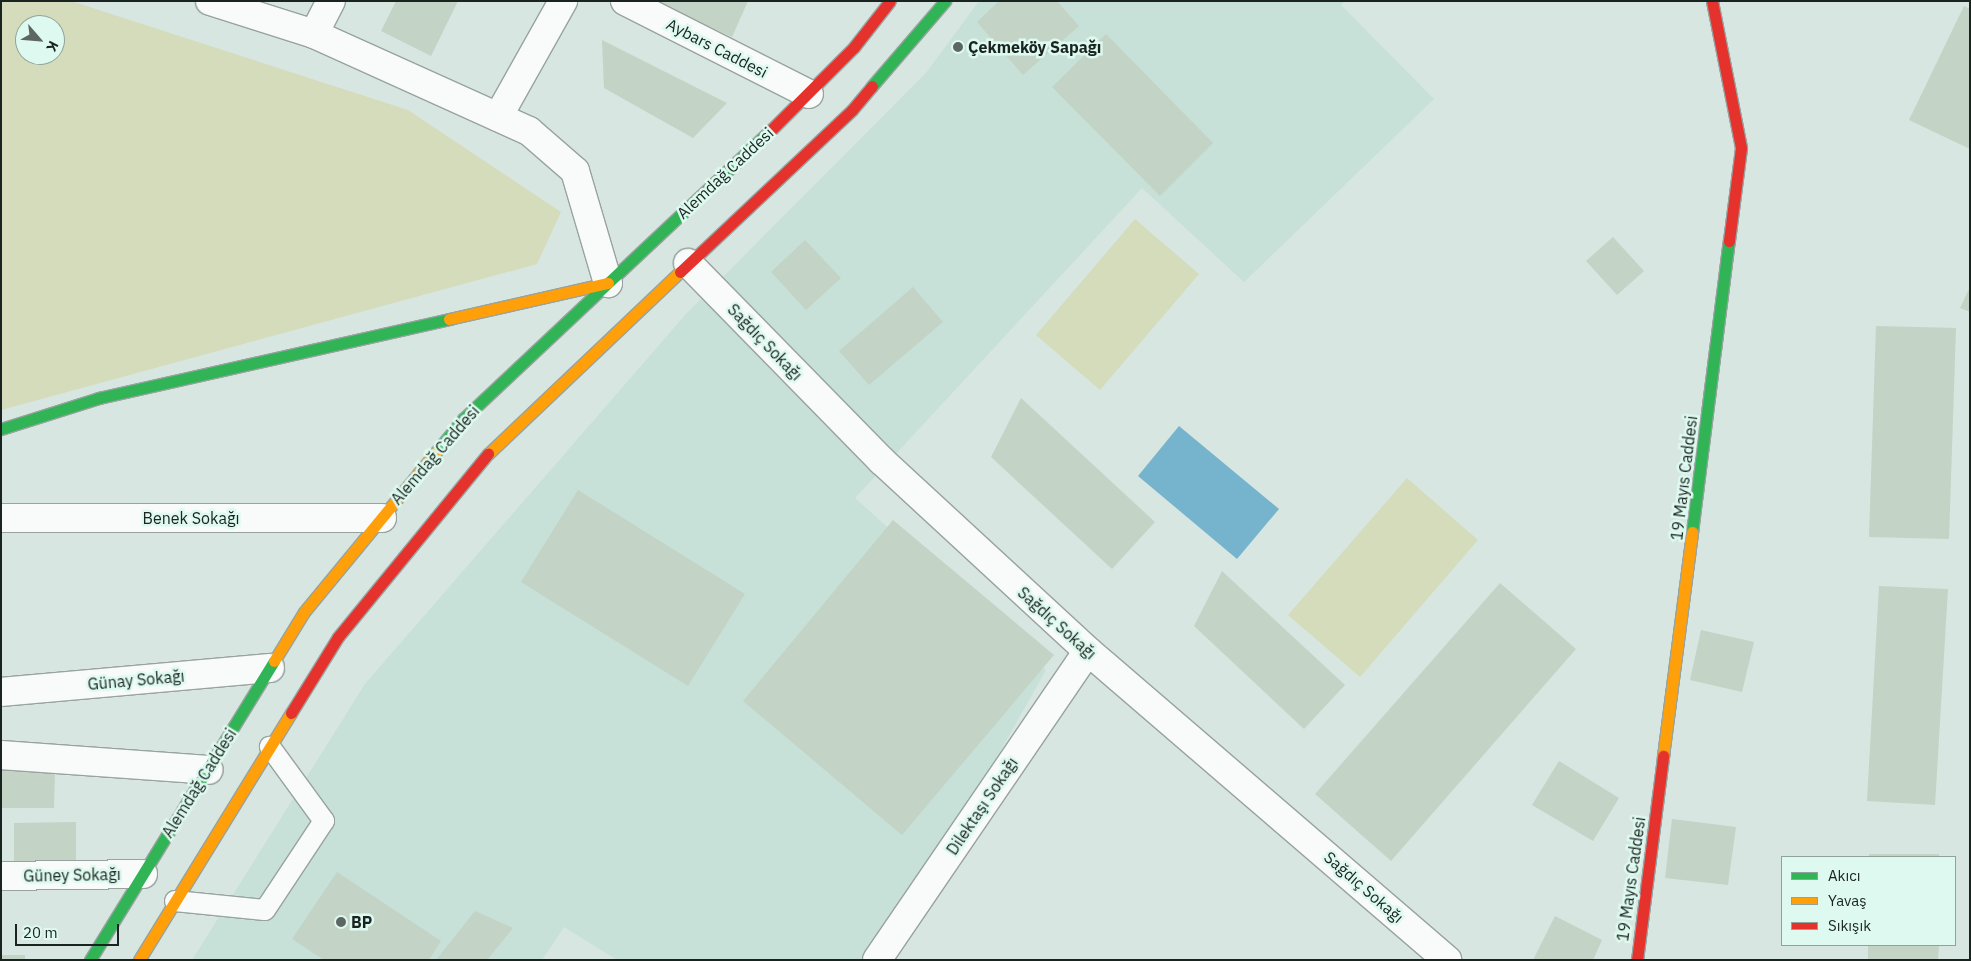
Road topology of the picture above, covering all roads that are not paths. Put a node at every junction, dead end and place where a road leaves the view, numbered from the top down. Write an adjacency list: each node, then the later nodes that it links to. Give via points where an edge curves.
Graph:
1 (210, 1): 8 (street)
2 (331, 1): 8 (street)
3 (563, 1): 10 (street)
4 (625, 1): 9 (street, Aybars Caddesi)
5 (890, 1): 9 (main road, Alemdağ Caddesi, via 854,47)
6 (945, 1): 11 (main road, Alemdağ Caddesi, via 852,110)
7 (1712, 1): 28 (main road, 19 Mayıs Caddesi, via 1741,148)
8 (314, 34): 10 (street)
9 (809, 94): 12 (main road, Alemdağ Caddesi)
10 (498, 117): 12 (street, via 529,131 575,171)
11 (688, 264): 16 (street, Sağdıç Sokağı, via 882,461); 19 (main road, Alemdağ Caddesi, via 493,447 338,637)
12 (608, 283): 13 (main road, via 99,398); 15 (main road, Alemdağ Caddesi, via 463,419)
13 (1, 429)
14 (1, 518): 15 (street, Benek Sokağı)
15 (382, 518): 17 (main road, Alemdağ Caddesi, via 304,612)
16 (1088, 651): 26 (street, Dilektaşı Sokağı); 27 (street, Sağdıç Sokağı)
17 (270, 668): 18 (street, Günay Sokağı); 21 (main road, Alemdağ Caddesi)
18 (1, 692)
19 (270, 747): 23 (main road, Alemdağ Caddesi); 23 (lane, via 324,821 265,910)
20 (1, 755): 21 (street)
21 (208, 770): 23 (main road, Alemdağ Caddesi)
22 (1, 876): 23 (street, Güney Sokağı)
23 (159, 888): 24 (main road, Alemdağ Caddesi); 25 (main road, Alemdağ Caddesi)
24 (90, 960)
25 (139, 960)
26 (877, 960)
27 (1446, 960)
28 (1637, 960)

